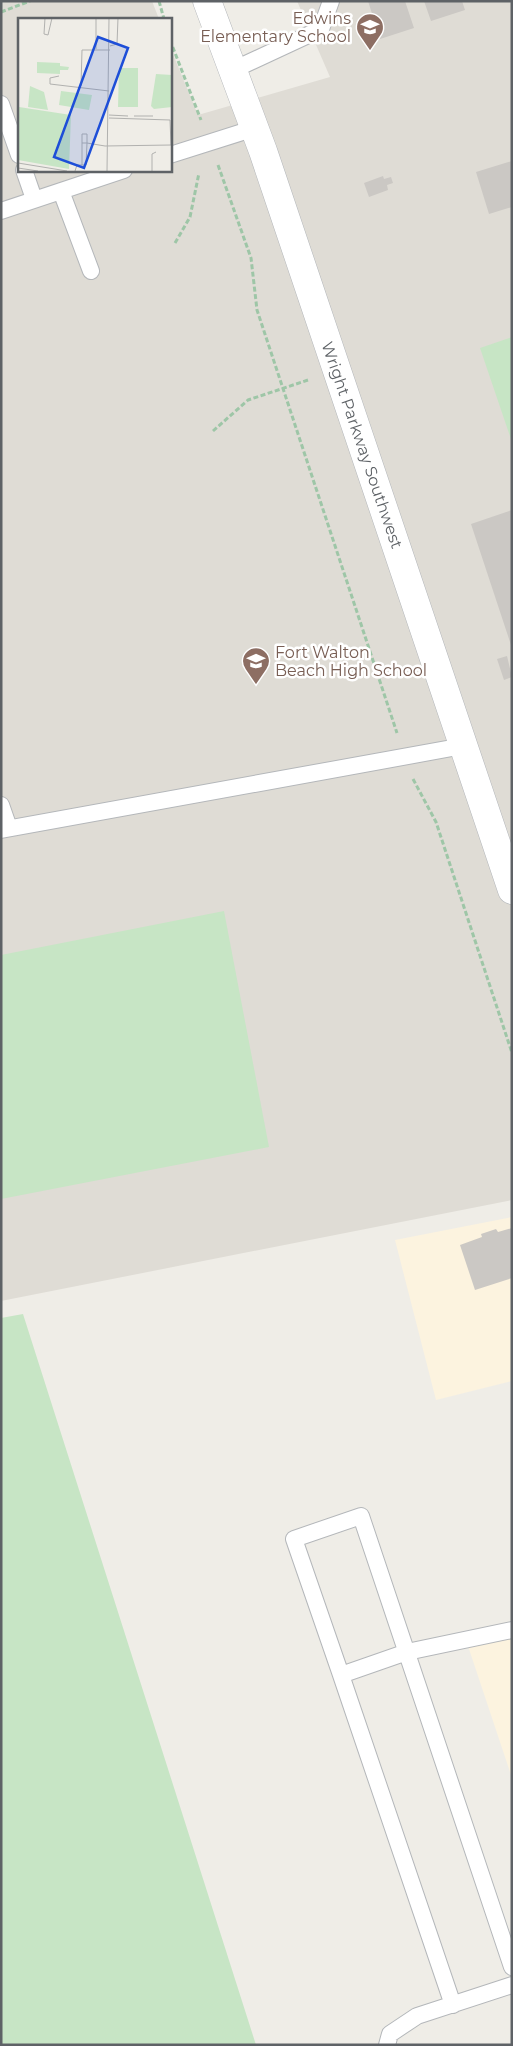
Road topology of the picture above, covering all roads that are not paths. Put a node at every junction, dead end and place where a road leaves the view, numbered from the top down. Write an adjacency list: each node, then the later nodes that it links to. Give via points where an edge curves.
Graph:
1 (207, 1): 3 (street, Wright Parkway Southwest)
2 (331, 1): 3 (lane, via 321,29)
3 (233, 70): 5 (street, Wright Parkway Southwest)
4 (1, 104): 6 (lane)
5 (255, 128): 7 (lane); 14 (street, Wright Parkway Southwest)
6 (18, 151)
7 (171, 155)
8 (24, 171): 11 (lane)
9 (121, 171): 10 (lane)
10 (61, 191): 11 (lane); 13 (lane)
11 (34, 199): 12 (lane)
12 (1, 211)
13 (91, 271)
14 (463, 746): 16 (lane); 17 (street, Wright Parkway Southwest)
15 (1, 804): 16 (lane)
16 (5, 829)
17 (512, 890)
18 (512, 1630): 19 (lane)
19 (407, 1652): 20 (lane); 20 (lane, via 361,1516 294,1539); 21 (lane)
20 (341, 1675): 23 (lane)
21 (512, 1967)
22 (512, 1985): 23 (lane)
23 (453, 2005): 24 (lane, via 417,2016 390,2034)
24 (388, 2045)

